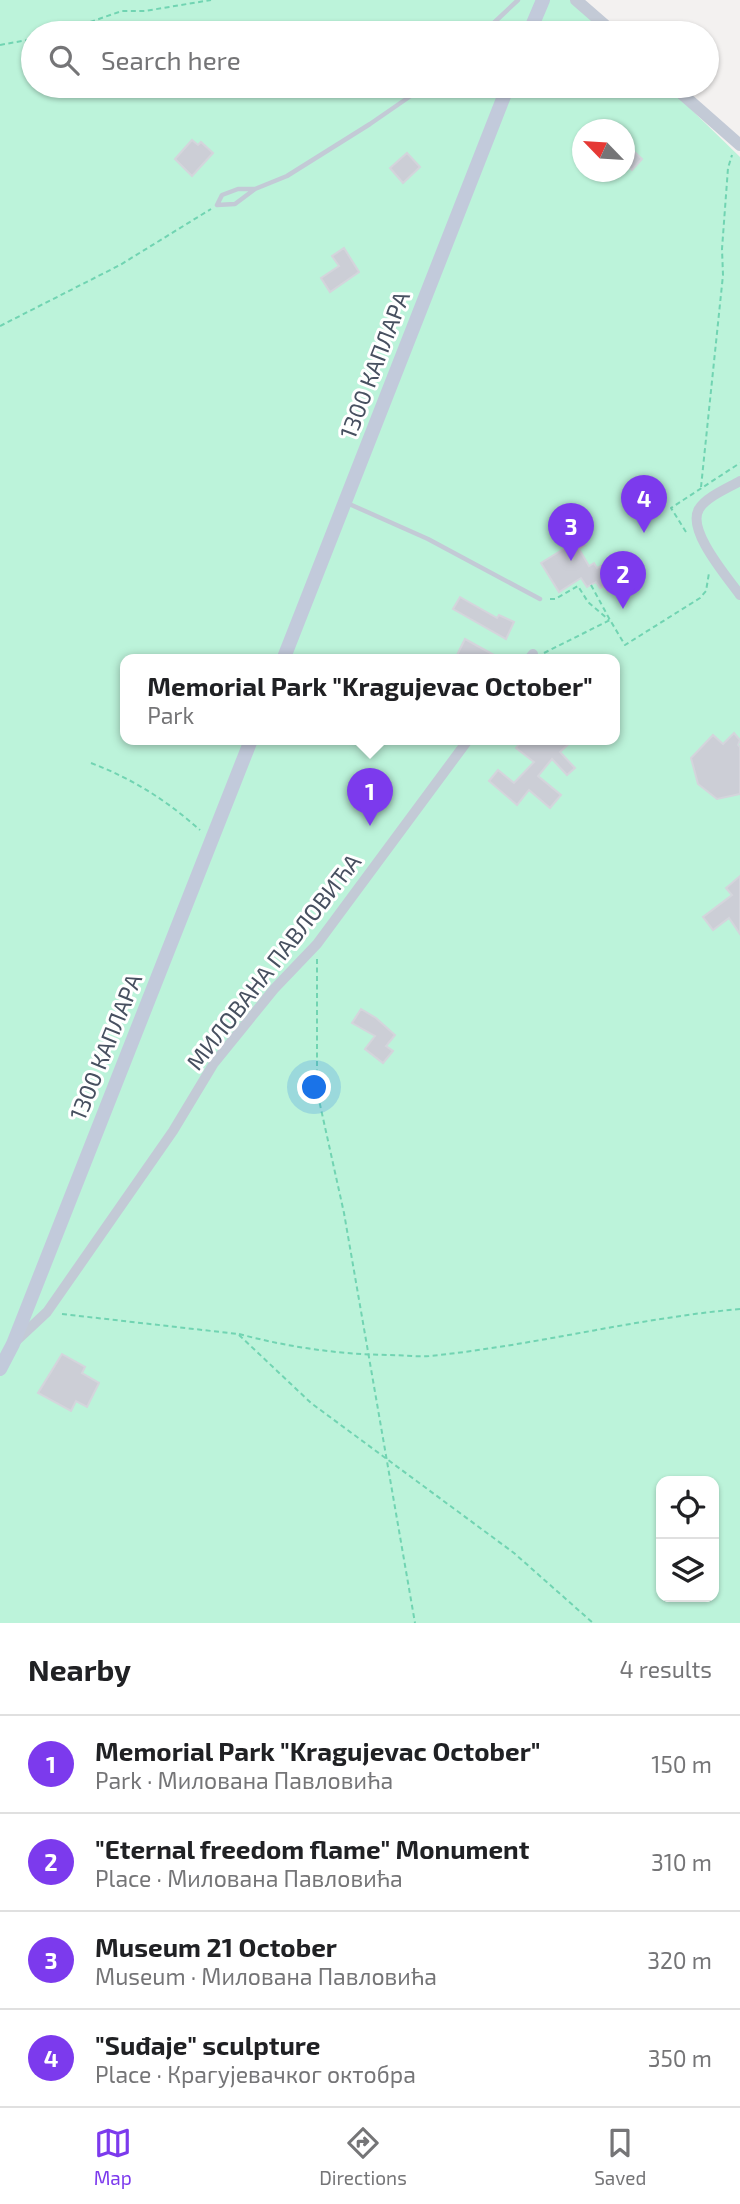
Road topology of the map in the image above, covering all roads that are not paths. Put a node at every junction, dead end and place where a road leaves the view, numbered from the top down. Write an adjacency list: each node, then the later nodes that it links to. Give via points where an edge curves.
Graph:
1 (518, 0): 4 (lane)
2 (543, 0): 5 (main road)
3 (576, 0): 6 (street)
4 (496, 21)
5 (534, 21)
6 (600, 21)
7 (408, 98): 11 (lane, via 286,176)
8 (503, 98): 13 (main road, 1300 КАПЛАРА)
9 (687, 98): 10 (street)
10 (738, 143)
11 (255, 189): 11 (lane, via 234,204 217,205 222,195)
12 (740, 481): 14 (street, via 703,504 696,517 707,548)
13 (346, 502): 15 (lane, via 428,539); 16 (main road, 1300 КАПЛАРА)
14 (740, 595)
15 (540, 599)
16 (285, 654)
17 (249, 745): 19 (main road, 1300 КАПЛАРА)
18 (464, 745): 19 (street, МИЛОВАНА ПАВЛОВИЋА, via 317,944 214,1063 173,1132 47,1312)
19 (13, 1344): 20 (main road, 1300 КАПЛАРА)
20 (0, 1369)

